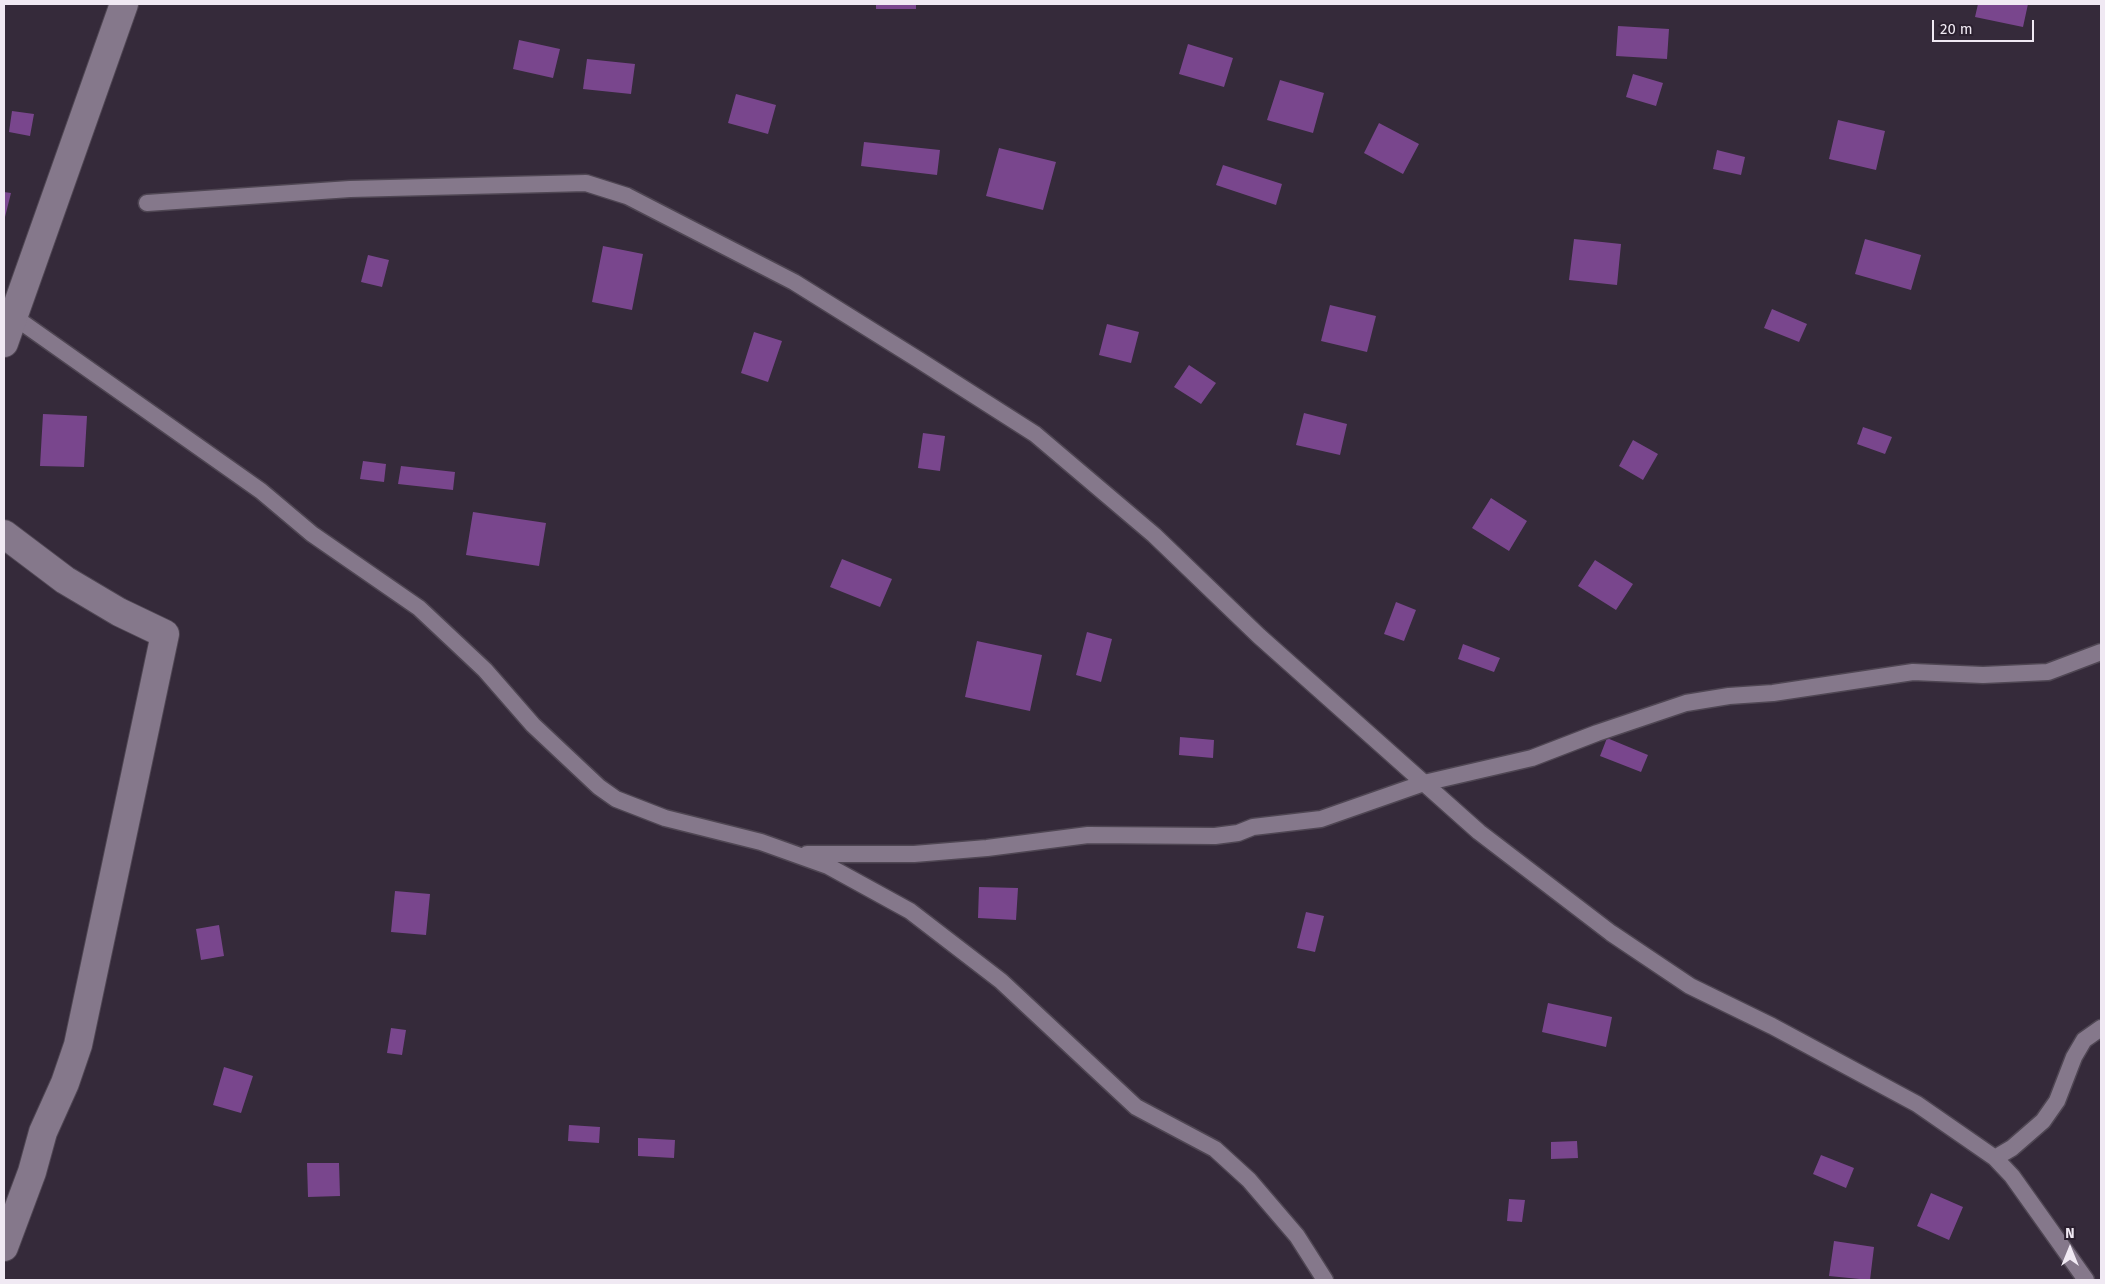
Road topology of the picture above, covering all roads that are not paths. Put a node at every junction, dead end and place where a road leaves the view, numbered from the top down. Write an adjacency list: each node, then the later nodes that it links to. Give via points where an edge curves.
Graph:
1 (124, 4): 3 (street)
2 (147, 202): 7 (lane, via 350,189 586,183 627,196 794,282 1035,434 1154,535 1259,636)
3 (13, 316): 4 (street); 8 (lane, via 419,608 485,670 532,725 616,799 665,818)
4 (4, 343)
5 (4, 534): 11 (street, via 65,580 165,634 78,1046 43,1132)
6 (2101, 652): 7 (lane, via 2048,672 1983,675 1912,672 1686,703 1532,758)
7 (1424, 783): 8 (lane, via 1321,819 1253,827 1215,836 1088,835 914,854); 10 (lane, via 1479,832 1611,933 1690,986 1917,1104)
8 (795, 854): 12 (lane, via 828,866 910,910 1001,981 1136,1107 1215,1149 1249,1180 1297,1236)
9 (2101, 1028): 10 (lane, via 2084,1040 2056,1101 2043,1121)
10 (1995, 1158): 13 (lane, via 2012,1176)
11 (4, 1247)
12 (1325, 1280)
13 (2086, 1280)

